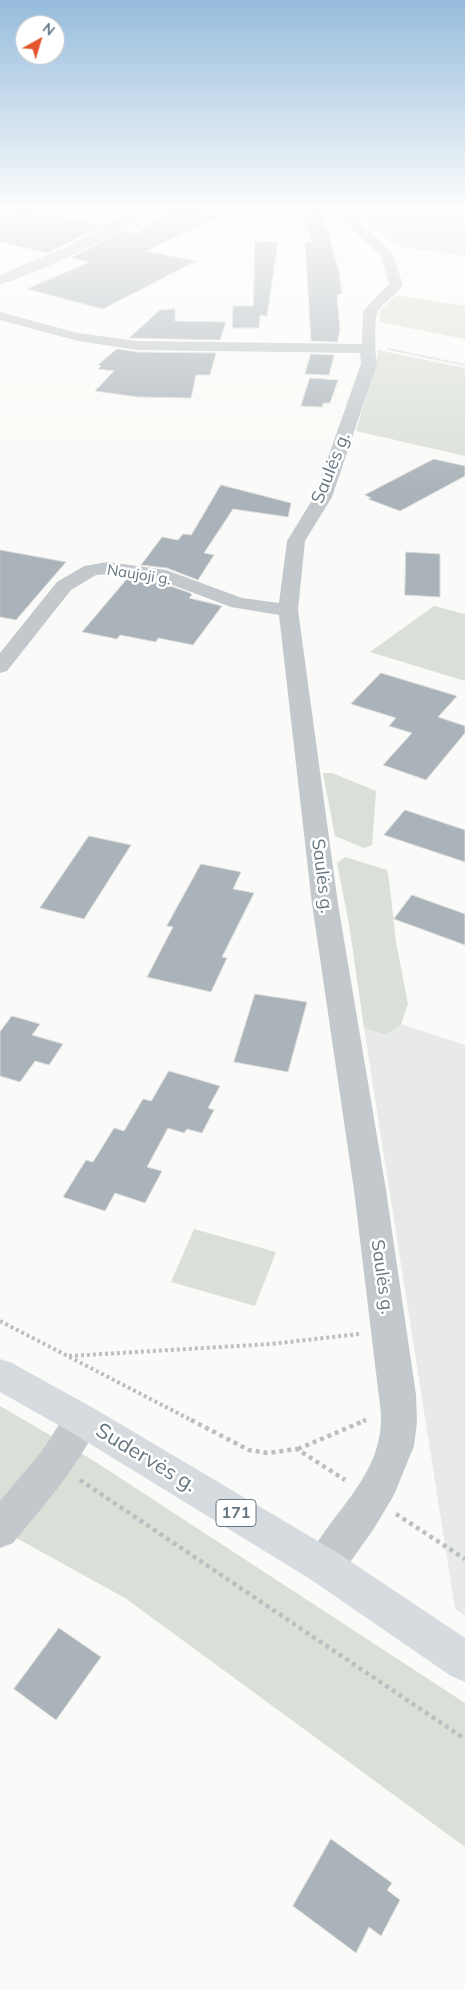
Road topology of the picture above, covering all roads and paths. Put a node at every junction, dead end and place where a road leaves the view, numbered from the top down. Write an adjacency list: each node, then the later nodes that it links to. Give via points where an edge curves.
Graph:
1 (379, 302): 3 (street, Saulės g., via 370,311)
2 (0, 316): 4 (street, via 72,336 121,344)
3 (367, 336): 4 (street); 4 (street, via 352,338); 5 (path, via 383,348); 6 (street, Saulės g., via 369,364 323,497 296,541)
4 (333, 347)
5 (465, 365)
6 (288, 610): 7 (street, Naujoji g., via 238,602 166,576 108,568 91,570 64,586); 9 (street, Saulės g., via 325,904)
7 (0, 667)
8 (0, 1321): 10 (path)
9 (390, 1331): 10 (path, via 271,1344); 12 (street, Saulės g.)
10 (68, 1356): 14 (path, via 249,1450)
11 (0, 1374): 13 (main road, Sudervės g. / 171)
12 (398, 1395): 14 (path, via 376,1416); 16 (street, Saulės g., via 399,1427 389,1464)
13 (82, 1420): 15 (street); 19 (main road, Sudervės g. / 171)
14 (297, 1449): 16 (path)
15 (55, 1463): 17 (street); 21 (path)
16 (372, 1498): 18 (path); 19 (street, Saulės g.)
17 (0, 1530)
18 (465, 1559)
19 (324, 1566): 20 (main road, Sudervės g. / 171)
20 (465, 1662)
21 (465, 1739)

